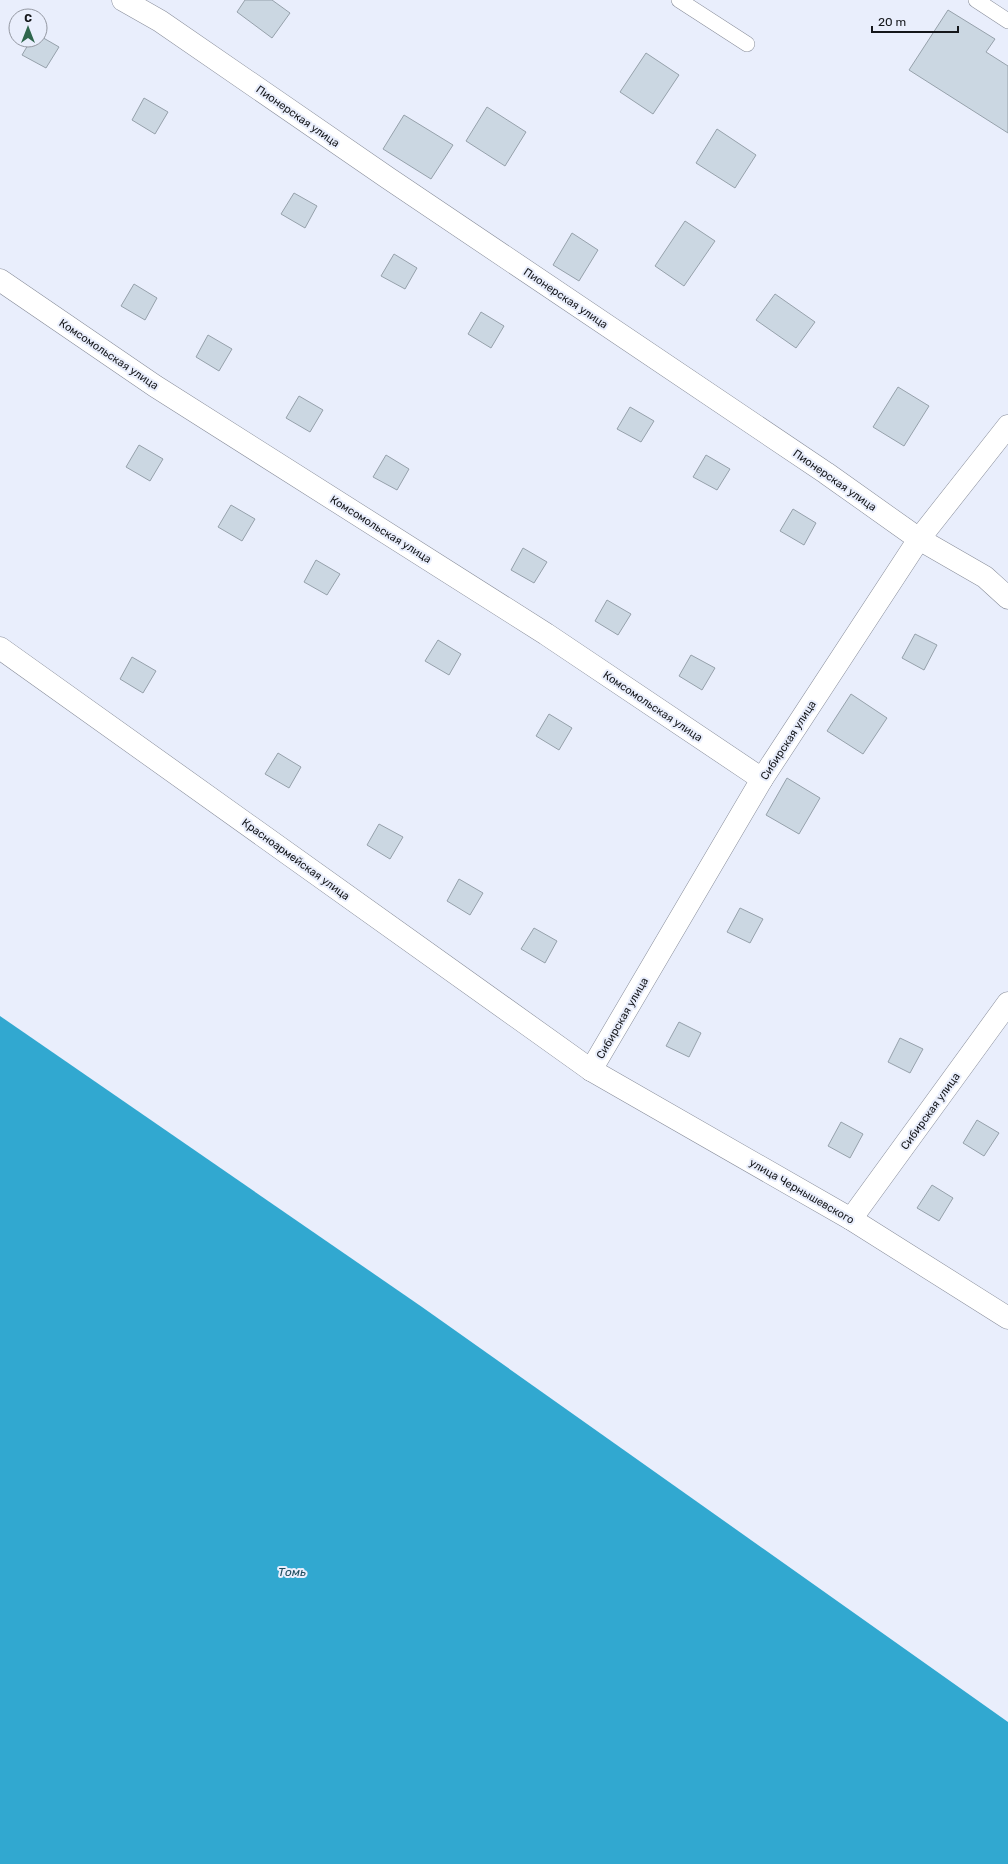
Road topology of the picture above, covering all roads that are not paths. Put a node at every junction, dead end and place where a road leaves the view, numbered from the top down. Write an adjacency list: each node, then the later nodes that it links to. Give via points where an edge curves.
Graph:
1 (123, 0): 8 (street, Пионерская улица, via 160,21 826,473)
2 (679, 0): 5 (lane)
3 (976, 0): 4 (lane)
4 (1008, 21)
5 (747, 44)
6 (0, 280): 11 (street, Комсомольская улица, via 155,386 546,634)
7 (1008, 426): 8 (street, Сибирская улица)
8 (919, 539): 9 (street, Пионерская улица, via 985,577); 11 (street, Сибирская улица)
9 (1008, 598)
10 (0, 648): 13 (street, Красноармейская улица)
11 (762, 779): 13 (street, Сибирская улица)
12 (1008, 1003): 14 (street, Сибирская улица)
13 (591, 1070): 14 (street, улица Чернышевского)
14 (851, 1219): 15 (street, улица Чернышевского)
15 (1008, 1318)

